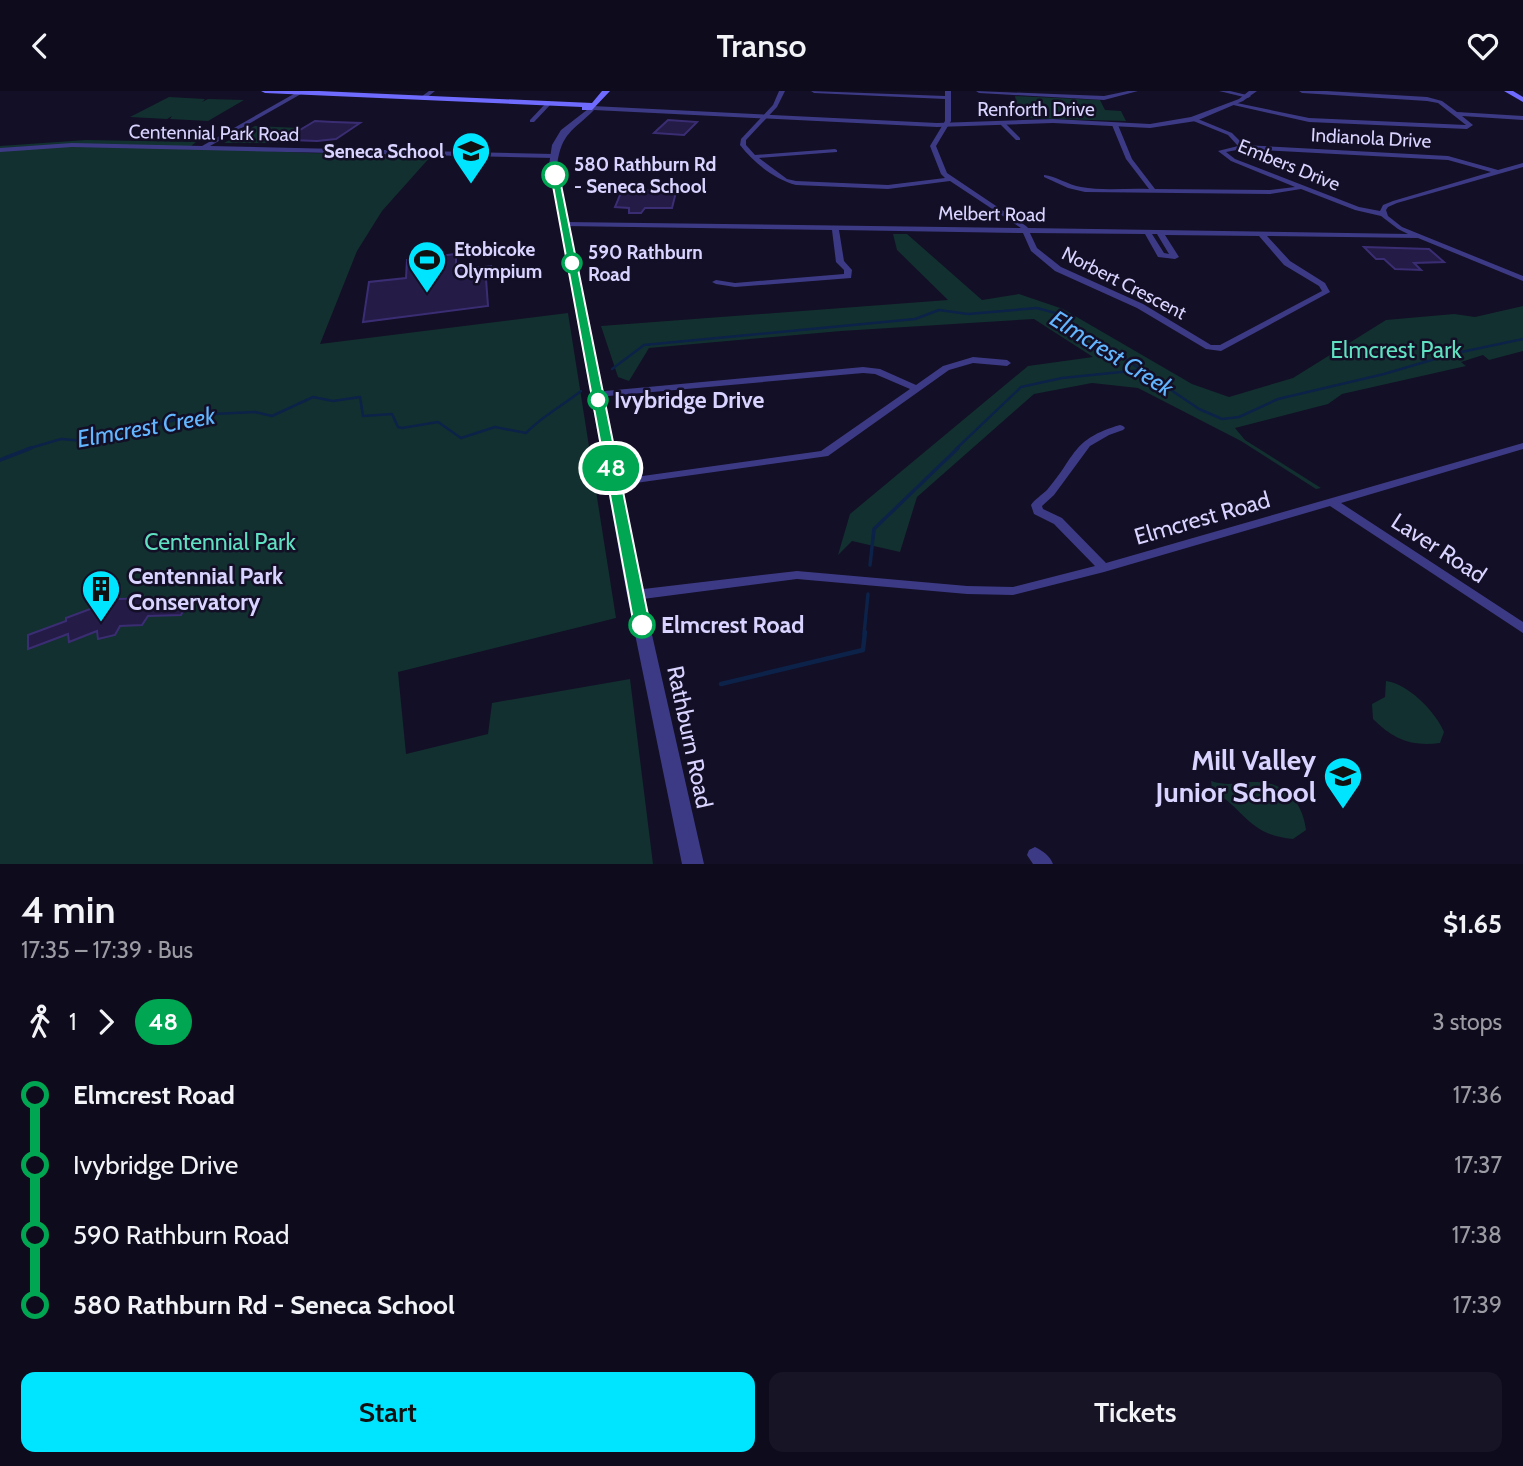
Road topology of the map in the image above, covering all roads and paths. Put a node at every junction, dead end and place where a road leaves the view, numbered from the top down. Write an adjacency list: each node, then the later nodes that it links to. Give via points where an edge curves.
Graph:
1 (265, 91): 14 (main road, Renforth Drive)
2 (432, 91): 18 (street)
3 (596, 91): 22 (main road)
4 (606, 91): 22 (main road)
5 (782, 91): 24 (street, via 775,106)
6 (814, 91): 16 (street)
7 (979, 91): 13 (street)
8 (1109, 91): 17 (street)
9 (1135, 91): 17 (street)
10 (1222, 91): 15 (street)
11 (1302, 91): 23 (street, via 1427,99)
12 (1508, 91): 19 (main road)
13 (1022, 92): 17 (street)
14 (299, 93): 18 (main road, Renforth Drive); 33 (street)
15 (1251, 93): 21 (street, Renforth Drive)
16 (948, 95): 29 (street)
17 (1120, 96)
18 (423, 98): 20 (main road, Renforth Drive)
19 (1523, 100)
20 (549, 103): 22 (main road, Renforth Drive); 27 (street)
21 (1232, 104): 23 (street, via 1309,120 1470,125); 26 (street, Renforth Drive)
22 (588, 106): 24 (street, Renforth Drive); 36 (street, via 556,145)
23 (1457, 114): 25 (street)
24 (763, 116): 29 (street, Renforth Drive); 37 (street, via 743,140)
25 (1523, 118)
26 (1193, 120): 30 (street, Renforth Drive, via 1157,126); 32 (street, Embers Drive, via 1230,134)
27 (532, 121)
28 (1003, 124): 29 (street, Renforth Drive); 30 (street, Renforth Drive); 31 (street)
29 (947, 125): 41 (street, via 933,146 939,169)
30 (1115, 125): 43 (street, via 1129,159)
31 (1018, 139)
32 (1242, 146): 39 (street, Indianola Drive, via 1448,158); 42 (street, Embers Drive, via 1221,151)
33 (203, 148): 34 (street, Centennial Park Road, via 72,145); 36 (street, Centennial Park Road)
34 (0, 150)
35 (835, 151): 37 (street)
36 (553, 156): 45 (street, Rathburn Road)
37 (753, 157): 41 (street, via 785,180 804,184 888,187)
38 (1523, 165): 39 (street)
39 (1497, 172): 44 (street, via 1387,204)
40 (1046, 176): 43 (street, via 1079,189)
41 (951, 179): 47 (street)
42 (1302, 187): 43 (street, via 1270,192); 44 (street, Embers Drive)
43 (1153, 190)
44 (1383, 214): 51 (street)
45 (565, 224): 46 (street, Melbert Road); 56 (street, Rathburn Road)
46 (835, 227): 47 (street, Melbert Road); 53 (street, via 840,262 848,276 735,285)
47 (1026, 230): 48 (street, Melbert Road); 50 (street, Norbert Crescent, via 1034,249 1058,269 1140,306 1217,349 1327,291 1287,263)
48 (1147, 232): 49 (street, Melbert Road); 49 (street, via 1161,254 1175,257)
49 (1160, 233): 50 (street, Melbert Road)
50 (1261, 234): 51 (street, Melbert Road)
51 (1417, 236): 52 (street)
52 (1523, 279)
53 (716, 282)
54 (1007, 363): 55 (street, via 964,362)
55 (915, 388): 56 (street, via 877,371 863,370); 59 (street, via 824,454)
56 (597, 394): 59 (street, Rathburn Road)
57 (1119, 428): 61 (street, via 1087,441 1036,505)
58 (1523, 446): 60 (street, Elmcrest Road)
59 (614, 483): 62 (street, Rathburn Road)
60 (1332, 502): 61 (street, Elmcrest Road); 63 (street, Laver Road)
61 (1104, 568): 62 (street, Elmcrest Road, via 1013,591 797,575)
62 (635, 595): 64 (street, Rathburn Road)
63 (1523, 628)
64 (693, 864)

